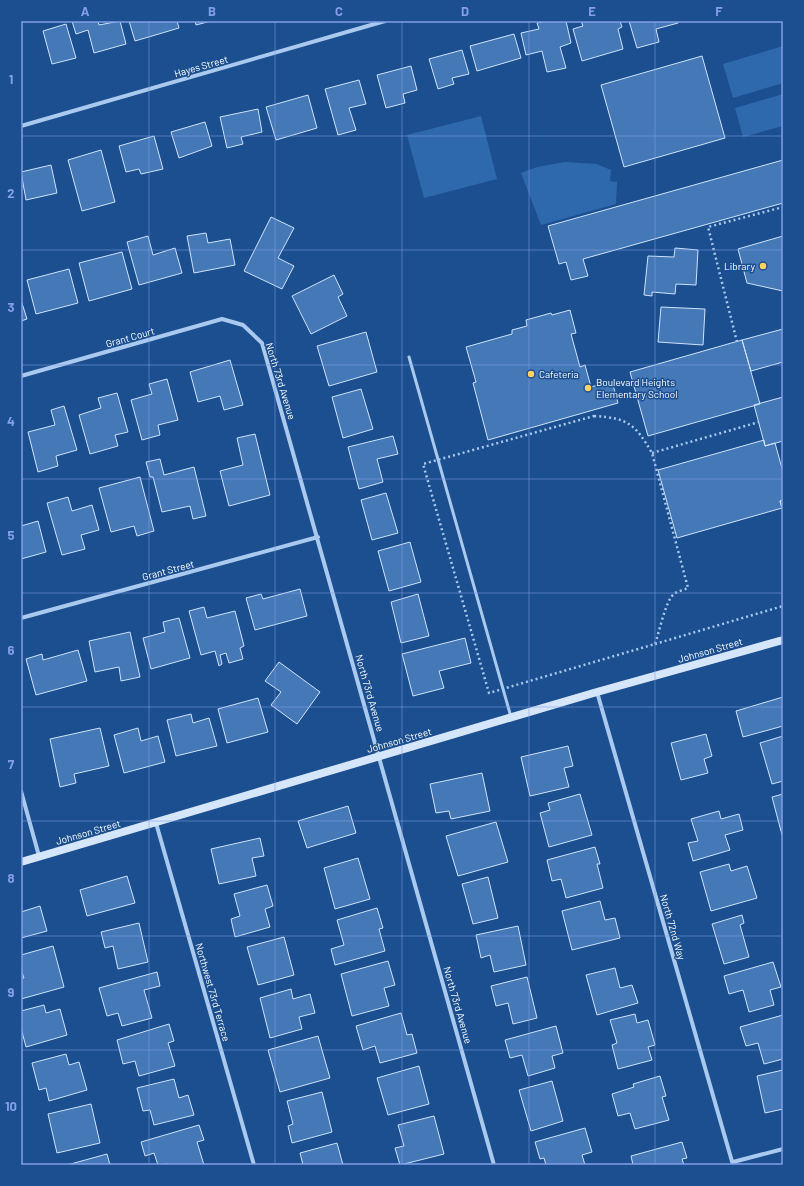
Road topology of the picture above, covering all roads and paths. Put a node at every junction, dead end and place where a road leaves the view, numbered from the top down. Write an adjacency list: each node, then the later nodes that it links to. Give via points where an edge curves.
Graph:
1 (385, 21): 2 (street, Hayes Street)
2 (21, 126)
3 (783, 207): 5 (path, via 708,227)
4 (243, 325): 7 (street, Grant Court, via 222,319); 11 (street, North 73rd Avenue, via 262,343)
5 (737, 342)
6 (409, 357): 10 (lane)
7 (21, 376)
8 (759, 422): 9 (path)
9 (652, 453): 10 (path, via 641,434 629,422 594,416); 15 (path, via 688,588 673,594 665,607 662,626)
10 (438, 461): 16 (lane); 16 (path, via 423,464 489,693)
11 (318, 537): 13 (street, Grant Street); 19 (street, North 73rd Avenue)
12 (783, 606): 15 (path)
13 (21, 618)
14 (783, 640): 17 (street, Johnson Street)
15 (655, 644): 16 (path)
16 (503, 690): 18 (lane)
17 (597, 692): 18 (street, Johnson Street); 25 (street, North 72nd Way)
18 (511, 718): 19 (street, Johnson Street)
19 (380, 756): 21 (street, Johnson Street); 27 (street, North 73rd Avenue)
20 (21, 791): 22 (street)
21 (156, 823): 22 (street, Johnson Street); 26 (street, Northwest 73rd Terrace)
22 (39, 856): 23 (street, Johnson Street)
23 (21, 862)
24 (783, 1149): 25 (street)
25 (733, 1164)
26 (254, 1165)
27 (494, 1165)

